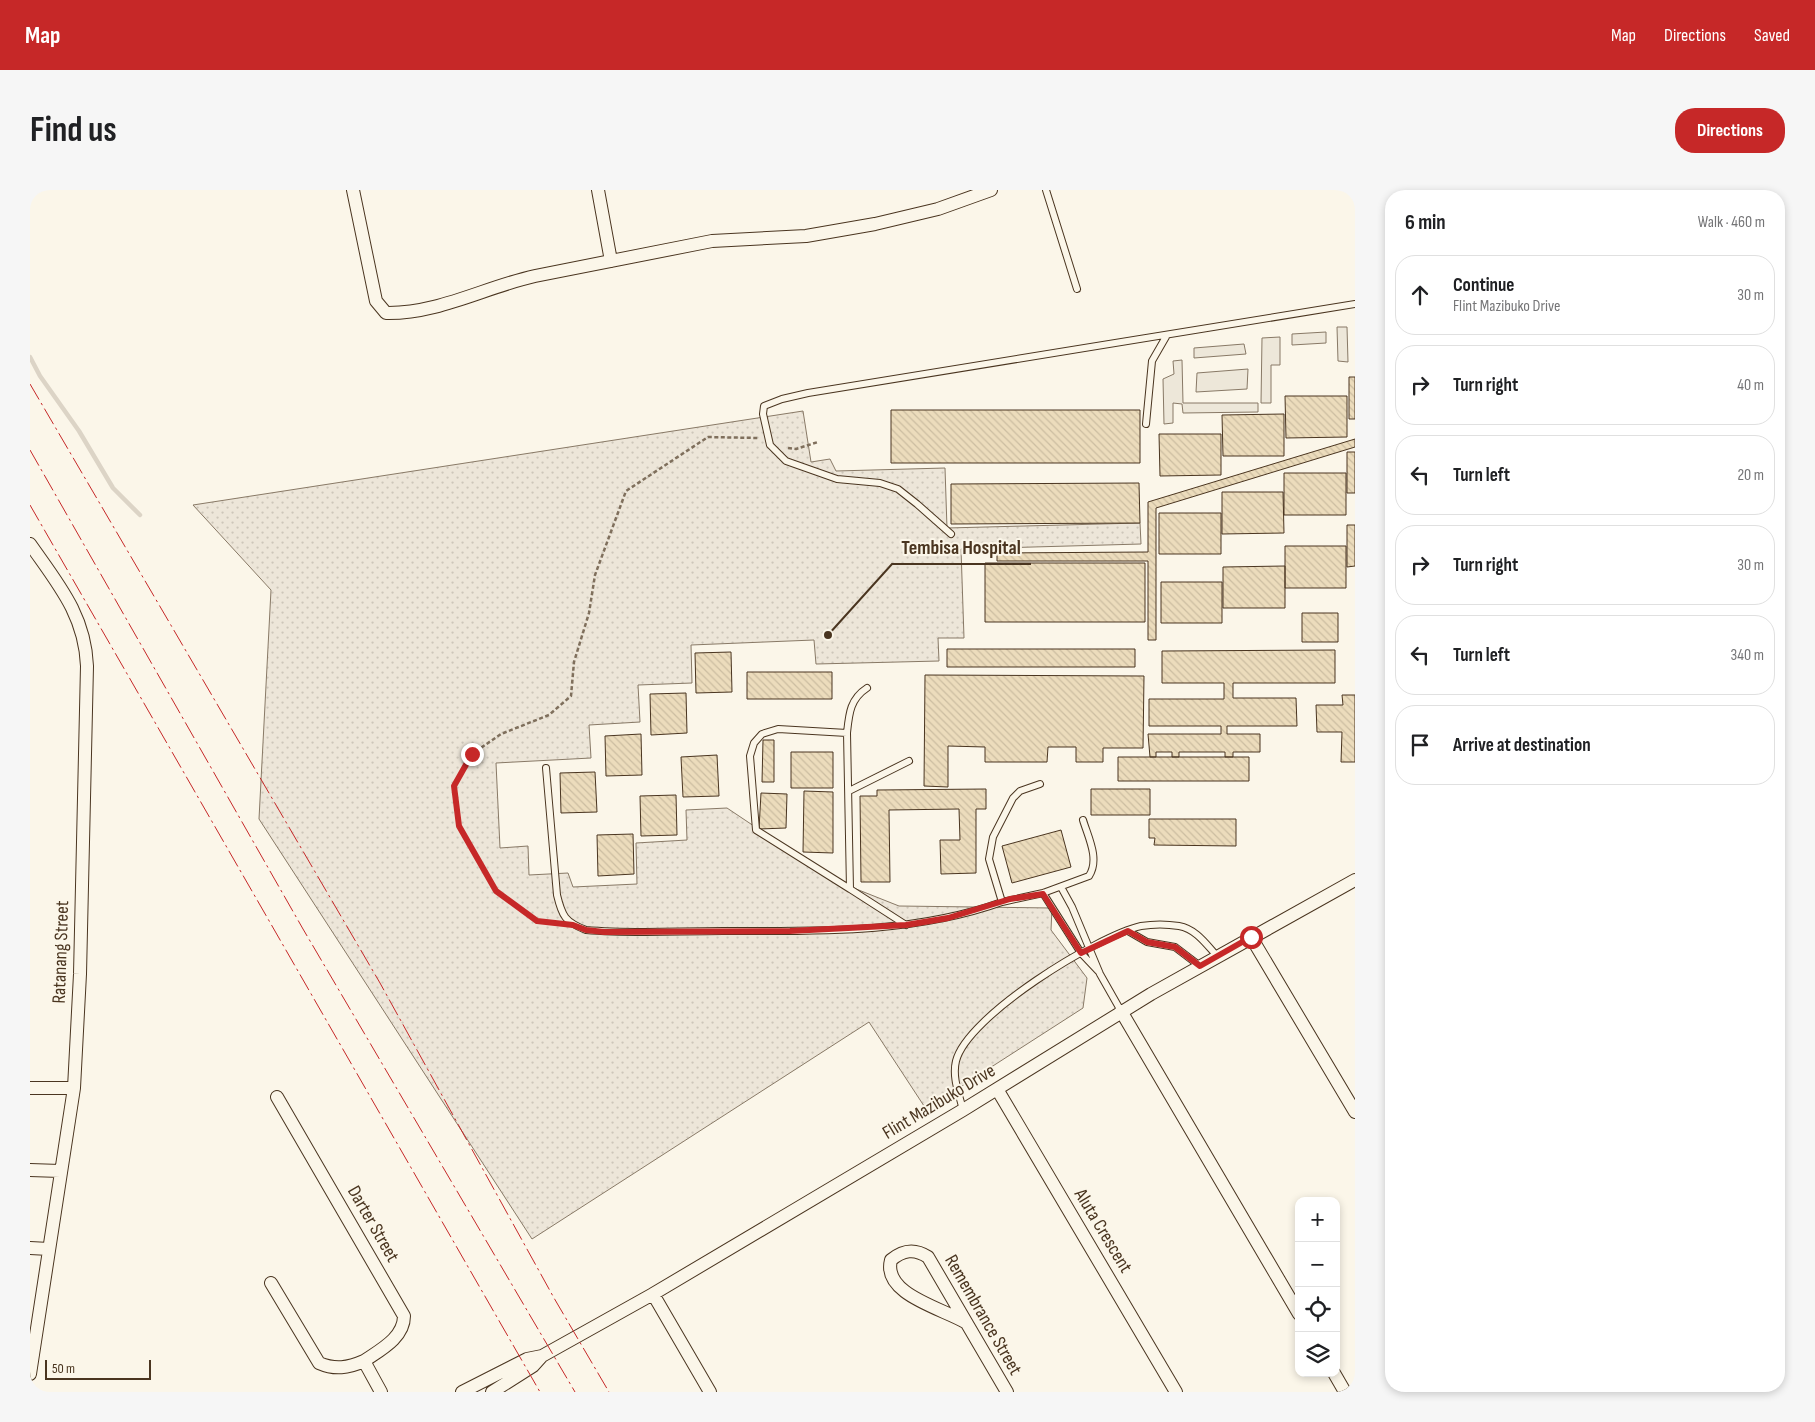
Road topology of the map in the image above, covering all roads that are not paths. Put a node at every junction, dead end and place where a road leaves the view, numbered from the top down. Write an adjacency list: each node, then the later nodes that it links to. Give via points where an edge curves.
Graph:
1 (353, 190): 5 (street, via 376,301 386,313 411,313 506,282)
2 (598, 190): 5 (street)
3 (991, 190): 5 (street, via 875,224 806,236 712,241)
4 (1046, 190): 6 (lane)
5 (611, 261)
6 (1077, 289)
7 (1355, 304): 8 (lane)
8 (1167, 335): 9 (lane, via 1152,361); 10 (lane, via 992,361 767,404 763,410 768,439 778,455 837,479 880,483 898,490)
9 (1146, 424)
10 (951, 534)
11 (30, 544): 34 (street, Ratanang Street, via 67,597 83,631 86,649 80,974)
12 (867, 688): 13 (lane, via 854,698)
13 (847, 733): 17 (lane); 21 (lane, via 778,729 762,734 754,743 750,756 756,830)
14 (909, 761): 17 (lane)
15 (546, 768): 24 (lane, via 557,895 562,914 573,925 586,930 624,932 790,931)
16 (1040, 784): 23 (lane, via 1020,791 1013,798 993,837 989,859)
17 (849, 791): 21 (lane)
18 (1083, 820): 20 (lane, via 1094,857 1093,870 1081,880)
19 (1355, 880): 26 (street, Flint Mazibuko Drive)
20 (1061, 887): 22 (lane); 27 (lane)
21 (850, 888): 24 (lane)
22 (1043, 894): 23 (lane); 28 (lane)
23 (1002, 902): 24 (lane, via 948,918)
24 (906, 925)
25 (1128, 931): 27 (lane); 29 (lane, via 1157,924 1180,927 1198,935); 30 (lane, via 1147,942 1175,947)
26 (1251, 937): 29 (street, Flint Mazibuko Drive); 38 (street)
27 (1091, 949): 28 (lane); 31 (lane)
28 (1081, 953): 31 (lane); 37 (lane, via 1032,983 989,1018 960,1050 955,1070)
29 (1217, 956): 30 (street, Flint Mazibuko Drive)
30 (1200, 966): 32 (street, Flint Mazibuko Drive)
31 (1100, 974): 32 (lane)
32 (1121, 1011): 35 (street, Flint Mazibuko Drive); 45 (street)
33 (30, 1088): 34 (street)
34 (74, 1088): 40 (street, Ratanang Street)
35 (997, 1089): 37 (street, Flint Mazibuko Drive); 57 (street, Aluta Crescent)
36 (277, 1097): 49 (street, Darter Street, via 404,1316 397,1336)
37 (963, 1110): 44 (street, Flint Mazibuko Drive)
38 (1355, 1112)
39 (30, 1170): 40 (street)
40 (60, 1171): 42 (street, Ratanang Street)
41 (30, 1248): 42 (street)
42 (49, 1249): 47 (street, Ratanang Street)
43 (271, 1283): 49 (street, Darter Street, via 319,1363 342,1368)
44 (653, 1294): 48 (street, Flint Mazibuko Drive); 55 (street)
45 (1295, 1307)
46 (965, 1322): 46 (street, Remembrance Street, via 922,1302 894,1284 888,1269 891,1260 907,1250 918,1251 928,1257); 56 (street, Remembrance Street)
47 (33, 1332): 50 (street, Ratanang Street)
48 (542, 1356): 53 (street, Flint Mazibuko Drive, via 527,1359); 54 (street, Flint Mazibuko Drive, via 529,1369)
49 (364, 1361): 52 (street)
50 (30, 1374)
51 (1336, 1377): 58 (street)
52 (380, 1392)
53 (462, 1392)
54 (492, 1392)
55 (710, 1392)
56 (1006, 1392)
57 (1176, 1392)
58 (1345, 1392)

